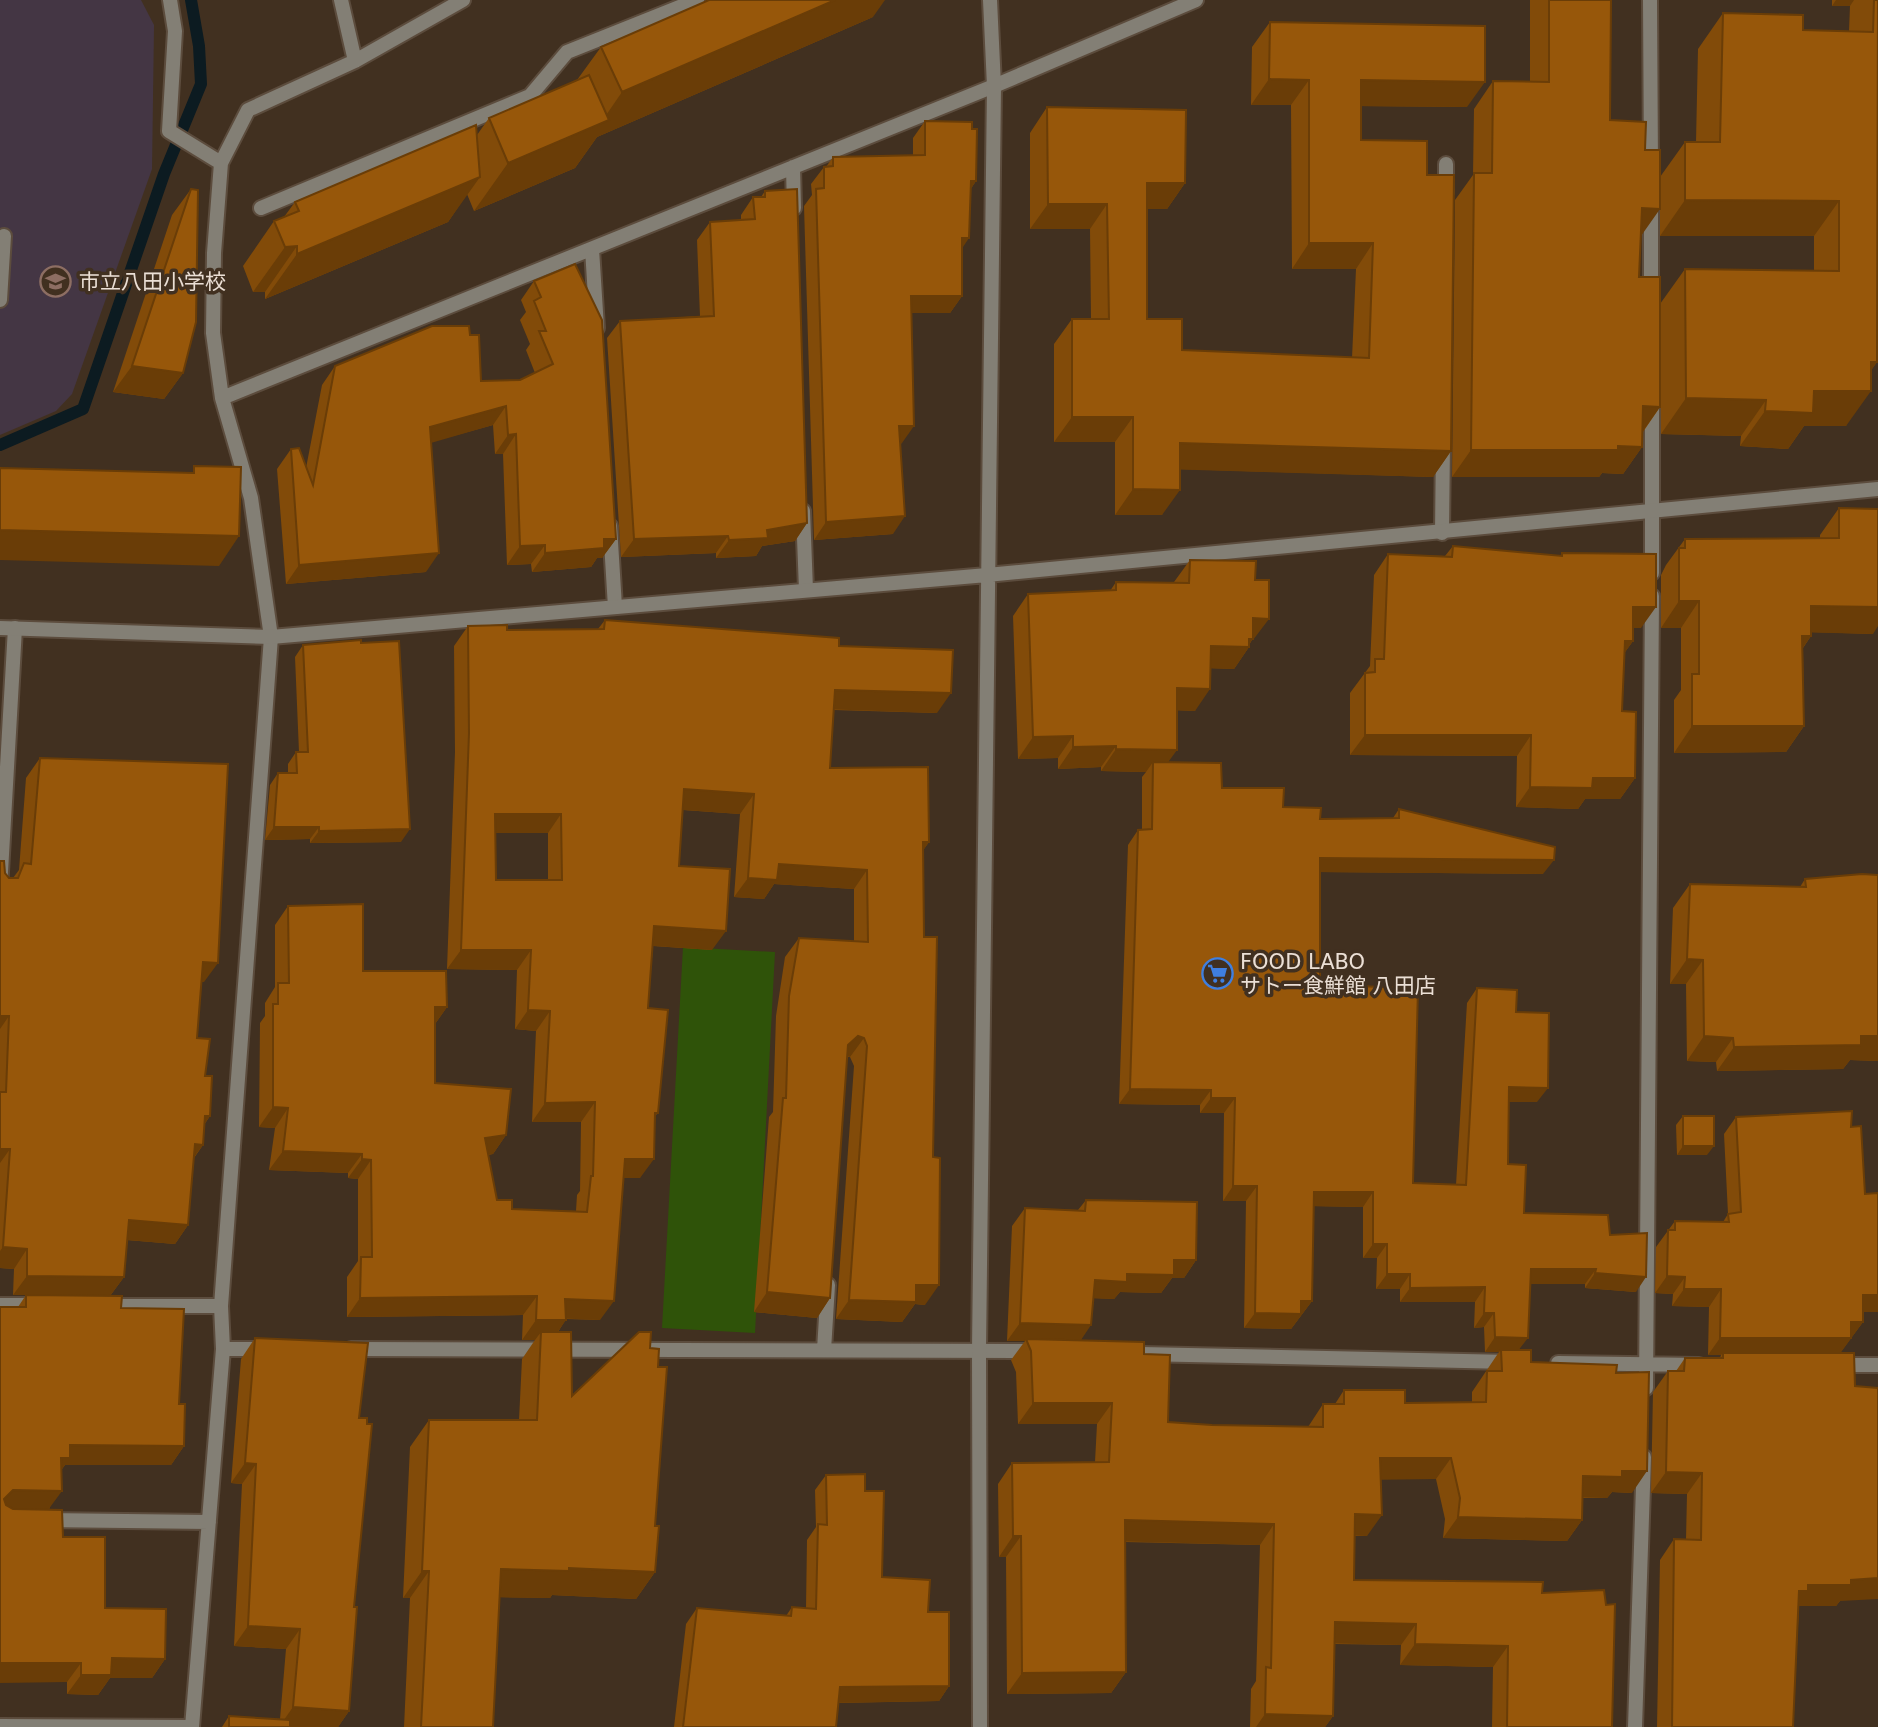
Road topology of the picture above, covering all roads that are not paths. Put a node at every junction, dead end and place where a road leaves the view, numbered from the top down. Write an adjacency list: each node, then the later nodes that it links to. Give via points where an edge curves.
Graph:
1 (170, 0): 10 (street, via 175,31 169,131)
2 (341, 0): 8 (street)
3 (463, 0): 8 (street)
4 (697, 0): 14 (street, via 567,52 530,96)
5 (990, 0): 9 (street)
6 (1196, 0): 9 (street)
7 (1650, 0): 19 (street)
8 (355, 61): 10 (street, via 248,110)
9 (994, 86): 12 (street); 29 (street)
10 (222, 163): 22 (street, via 212,333)
11 (1446, 164): 13 (street)
12 (793, 167): 15 (street); 17 (street)
13 (1446, 205)
14 (261, 208)
15 (795, 222)
16 (4, 236): 18 (street)
17 (592, 249): 20 (street); 22 (street)
18 (0, 300)
19 (1651, 317)
20 (598, 345)
21 (1652, 386): 27 (street)
22 (222, 398): 33 (street, via 251,498)
23 (1443, 424): 28 (street)
24 (1878, 489): 27 (street)
25 (803, 494): 30 (street)
26 (609, 510): 31 (street)
27 (1652, 510): 28 (street); 52 (street)
28 (1442, 533): 29 (street)
29 (987, 575): 30 (street); 44 (street)
30 (806, 590): 31 (street)
31 (615, 607): 33 (street)
32 (7, 628): 33 (street); 34 (street)
33 (271, 637): 39 (street)
34 (0, 889)
35 (830, 1269): 43 (street)
36 (0, 1305): 37 (street)
37 (55, 1306)
38 (83, 1306): 39 (street)
39 (221, 1306): 40 (street)
40 (223, 1349): 41 (street); 56 (street)
41 (279, 1349)
42 (335, 1349): 43 (street)
43 (824, 1350): 44 (street)
44 (979, 1350): 45 (street); 59 (street)
45 (1048, 1352)
46 (1132, 1354): 47 (street)
47 (1521, 1363)
48 (1549, 1363): 52 (street)
49 (1715, 1365): 52 (street)
50 (1824, 1365): 51 (street)
51 (1878, 1365)
52 (1647, 1366): 53 (street)
53 (1645, 1407)
54 (1644, 1435): 60 (street)
55 (28, 1520): 56 (street)
56 (209, 1522): 58 (street)
57 (0, 1726): 58 (street)
58 (192, 1727)
59 (980, 1727)
60 (1635, 1727)

